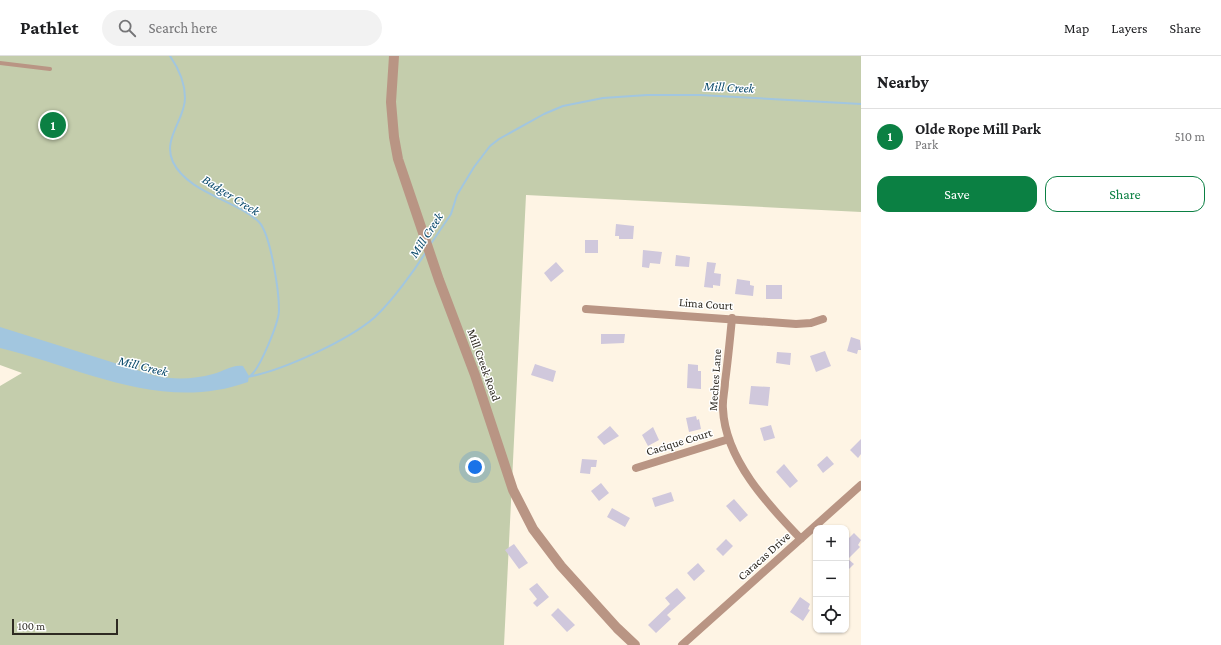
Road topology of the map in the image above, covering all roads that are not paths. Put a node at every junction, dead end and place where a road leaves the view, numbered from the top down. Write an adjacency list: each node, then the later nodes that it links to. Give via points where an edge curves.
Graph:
1 (394, 56): 11 (street, Mill Creek Road, via 391,102 398,158 475,375 506,471 533,529 561,566 617,628)
2 (0, 63): 3 (lane)
3 (50, 69)
4 (586, 309): 5 (street, Lima Court)
5 (732, 318): 6 (street, Lima Court, via 796,324); 7 (street, Meches Lane, via 723,409)
6 (823, 319)
7 (729, 439): 8 (street, Cacique Court); 10 (street, Meches Lane, via 744,472)
8 (636, 468)
9 (861, 485): 10 (street, Caracas Drive)
10 (801, 539): 12 (street, Caracas Drive)
11 (636, 645)
12 (682, 645)

